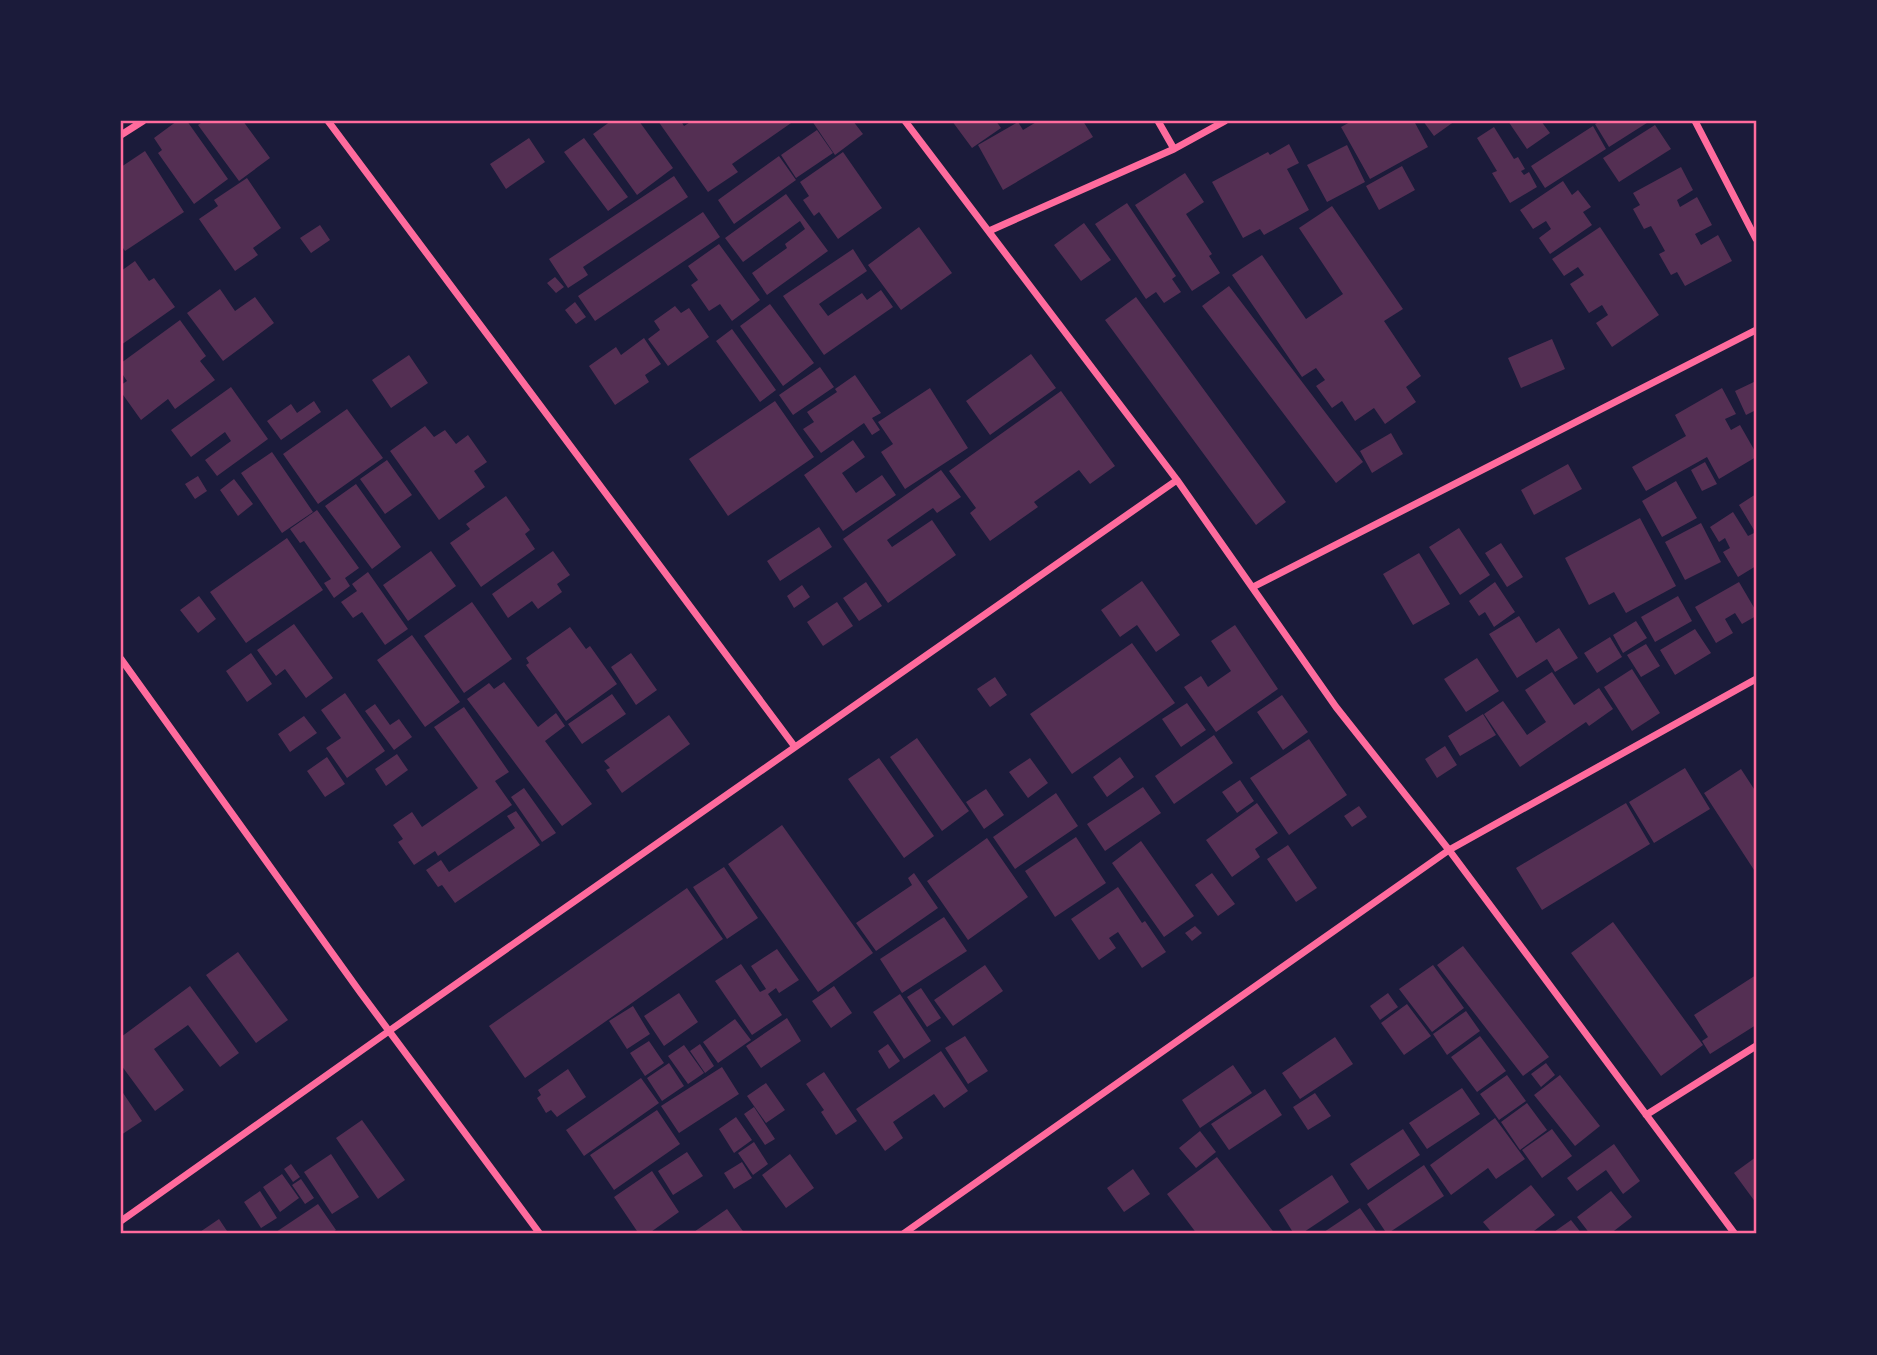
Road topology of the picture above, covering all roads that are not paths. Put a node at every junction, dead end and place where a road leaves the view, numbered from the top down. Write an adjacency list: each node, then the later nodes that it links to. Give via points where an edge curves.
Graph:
1 (143, 121): 7 (street)
2 (328, 121): 16 (street)
3 (905, 121): 9 (street)
4 (1158, 121): 8 (street)
5 (1225, 121): 8 (street)
6 (1695, 121): 10 (street)
7 (121, 135)
8 (1174, 149): 9 (street)
9 (989, 231): 12 (street)
10 (1756, 239)
11 (1756, 330): 13 (street)
12 (1177, 480): 13 (street); 16 (street)
13 (1253, 587): 17 (street, via 1336,707)
14 (121, 659): 18 (street)
15 (1756, 679): 17 (street)
16 (795, 747): 18 (street)
17 (1449, 850): 20 (street); 23 (street)
18 (389, 1031): 21 (street); 22 (street)
19 (1756, 1046): 20 (street)
20 (1646, 1115): 24 (street)
21 (121, 1221)
22 (540, 1234)
23 (903, 1234)
24 (1733, 1234)

